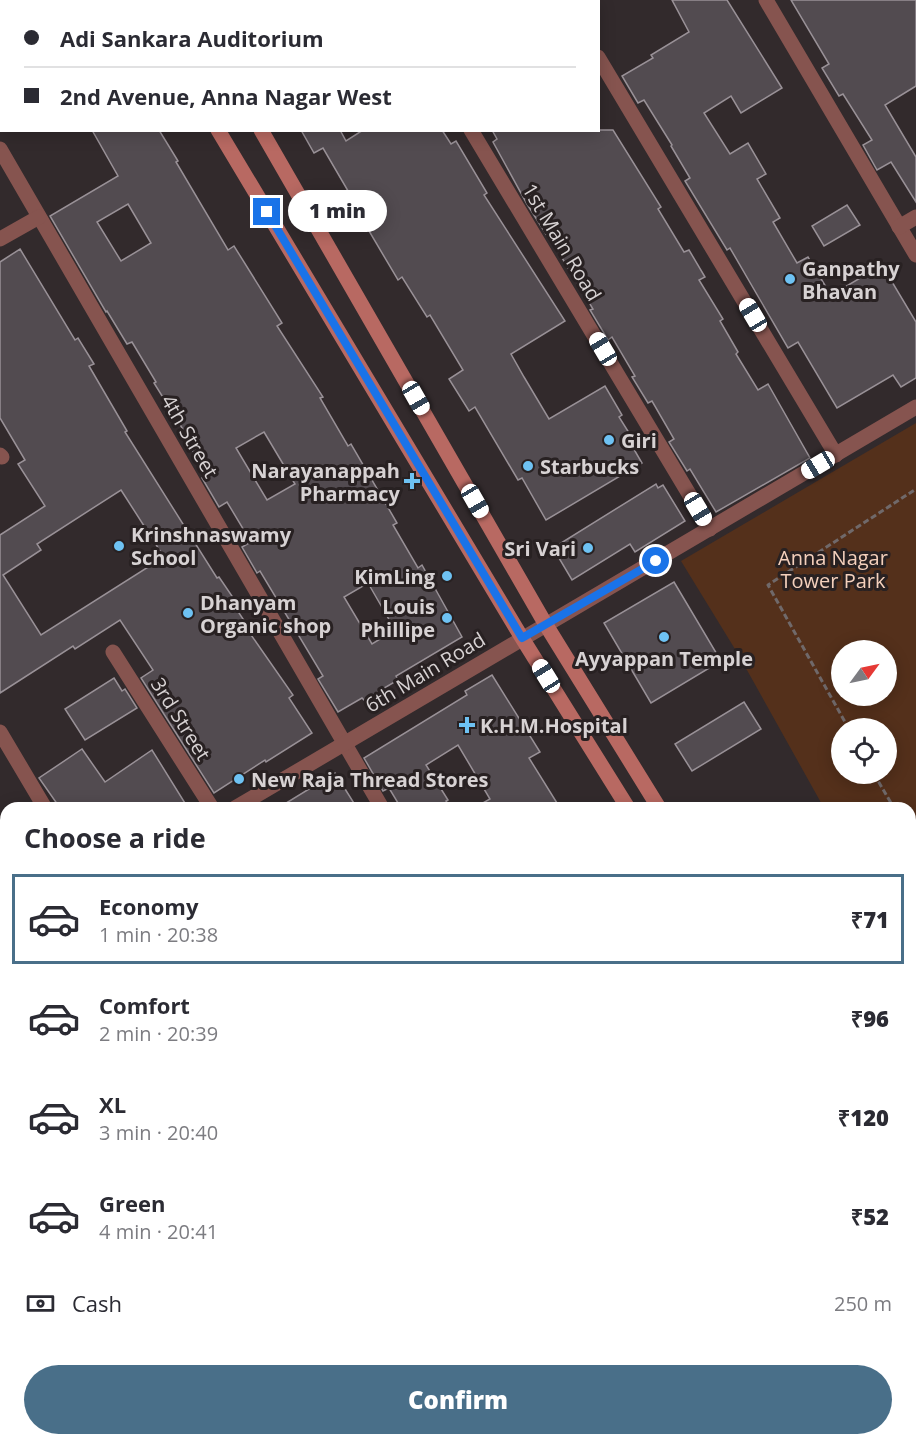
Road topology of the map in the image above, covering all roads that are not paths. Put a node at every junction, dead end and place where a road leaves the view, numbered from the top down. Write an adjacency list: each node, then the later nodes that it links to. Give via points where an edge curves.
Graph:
1 (766, 0): 9 (street)
2 (600, 60): 13 (street)
3 (219, 132): 16 (main road)
4 (262, 132): 15 (main road)
5 (472, 132): 14 (street, 1st Main Road)
6 (0, 149): 7 (street, 4th Street)
7 (39, 217): 10 (street); 19 (street, 4th Street)
8 (916, 218): 9 (street)
9 (900, 227): 11 (street)
10 (0, 239)
11 (916, 255)
12 (916, 407): 13 (street, 6th Main Road)
13 (836, 454): 14 (street, 6th Main Road)
14 (710, 528): 15 (street, 6th Main Road)
15 (546, 625): 16 (street, 6th Main Road); 25 (main road)
16 (522, 638): 19 (street, 6th Main Road); 24 (main road)
17 (113, 652): 21 (street, 3rd Street)
18 (0, 732): 20 (street)
19 (344, 744): 22 (street, 6th Main Road); 23 (street, 4th Street)
20 (41, 802)
21 (208, 802)
22 (245, 802)
23 (378, 802)
24 (624, 802)
25 (655, 802)

